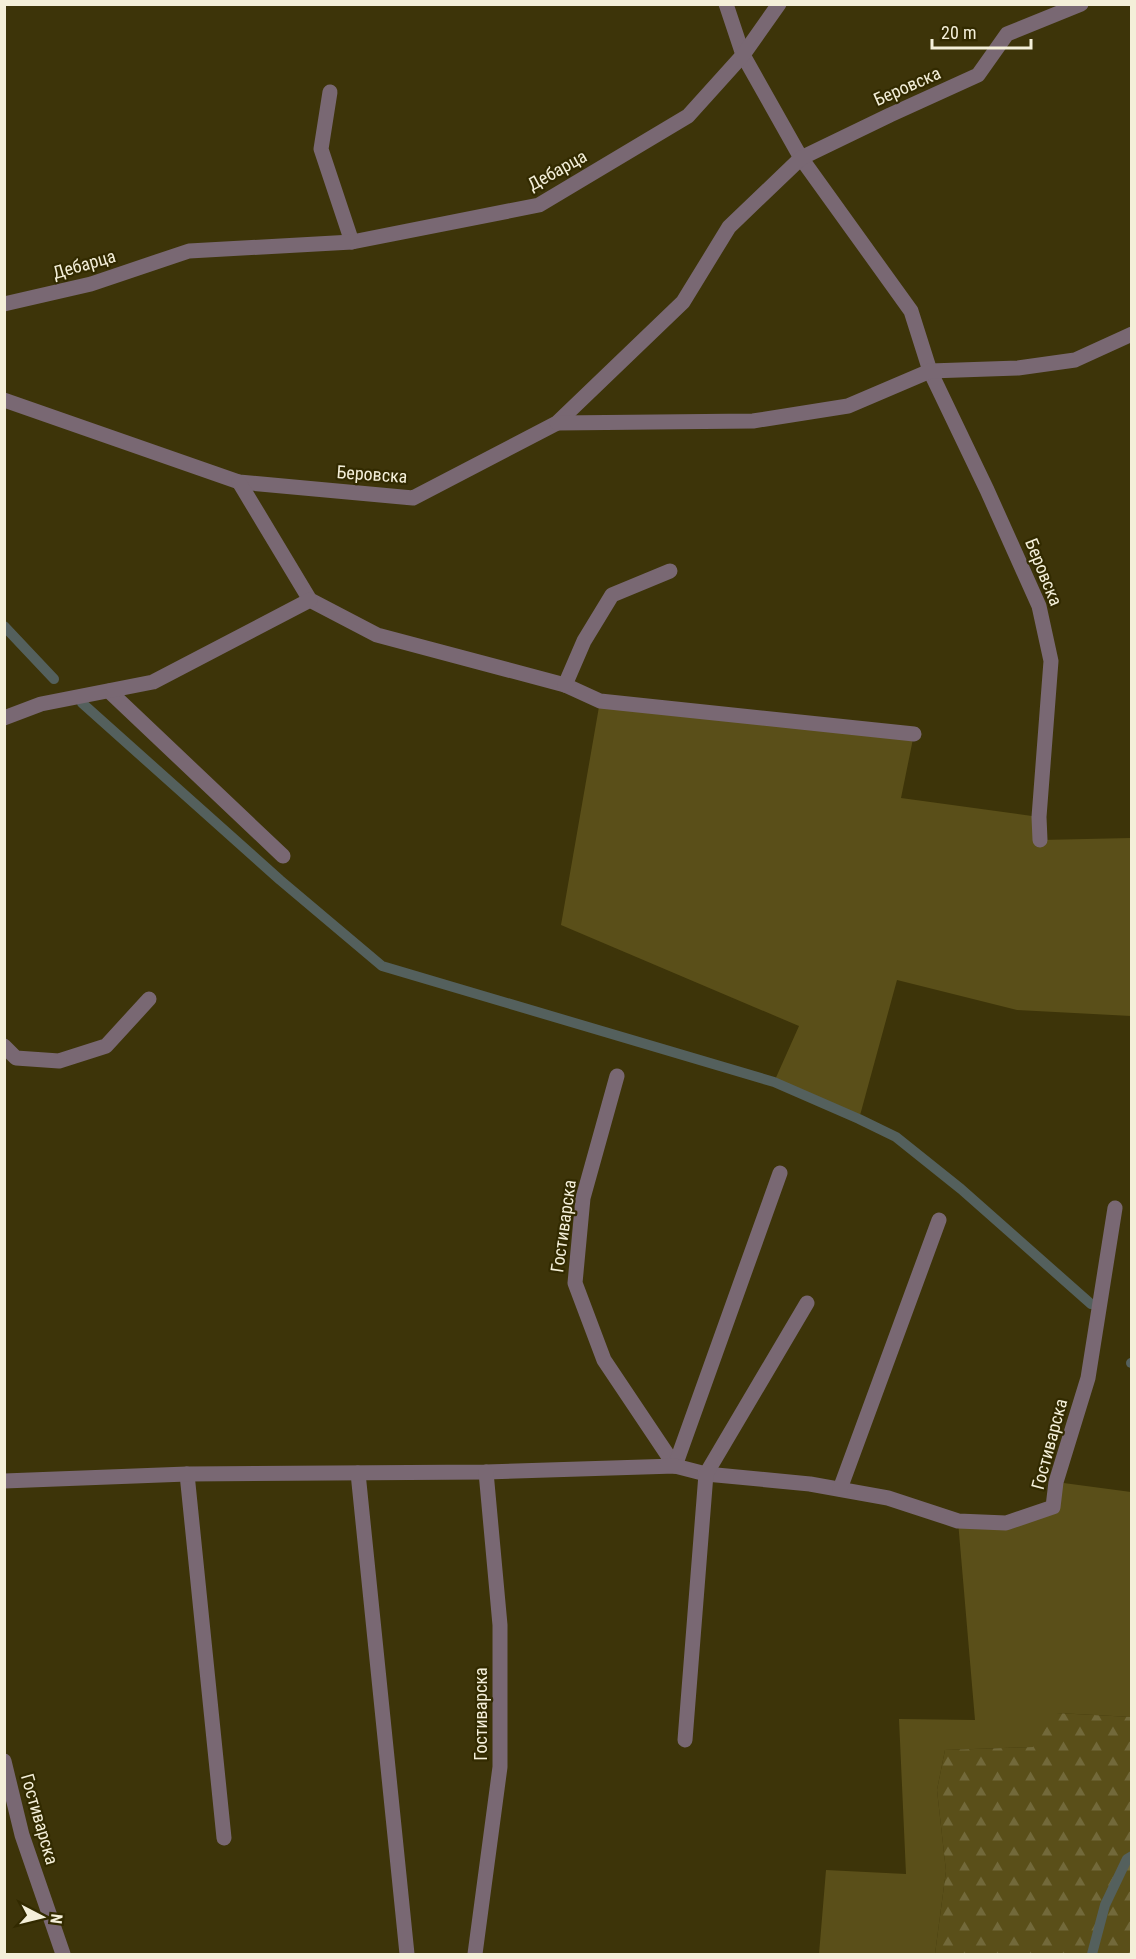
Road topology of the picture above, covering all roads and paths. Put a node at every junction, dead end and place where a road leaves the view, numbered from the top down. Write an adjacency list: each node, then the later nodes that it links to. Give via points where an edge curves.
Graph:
1 (726, 4): 4 (street)
2 (778, 4): 4 (street, Дебарца)
3 (1081, 4): 6 (street, Беровска, via 1007,34 978,75)
4 (743, 55): 6 (street, Беровска); 7 (street, Дебарца, via 688,116 539,205)
5 (330, 92): 7 (street, via 321,149)
6 (801, 158): 10 (street, Беровска, via 912,311); 12 (street, Беровска, via 729,227 683,302)
7 (352, 242): 8 (street, Дебарца, via 189,251 91,284)
8 (4, 304)
9 (1131, 334): 10 (street, Беровска, via 1075,360 1018,368)
10 (930, 371): 12 (street, Беровска, via 848,406 753,421); 20 (street, Беровска, via 1040,606 1051,661)
11 (4, 400): 13 (street, Беровска)
12 (557, 423): 13 (street, Беровска, via 413,498)
13 (239, 482): 15 (street)
14 (670, 571): 16 (street, via 612,596 584,641)
15 (309, 600): 16 (street, via 377,635); 17 (street, via 153,682)
16 (565, 685): 19 (street, via 600,702)
17 (109, 691): 18 (street, via 41,704); 21 (street)
18 (4, 717)
19 (914, 734)
20 (1040, 840)
21 (283, 856)
22 (149, 999): 23 (street, via 106,1046 69,1058 16,1058)
23 (4, 1046)
24 (618, 1076): 29 (street, Гостиварска, via 583,1198 575,1282 604,1360)
25 (780, 1173): 29 (street)
26 (1115, 1209): 35 (street, Гостиварска, via 1088,1378 1056,1482 1053,1507 1006,1523 958,1521 888,1498)
27 (939, 1220): 35 (street)
28 (807, 1303): 33 (street)
29 (675, 1466): 30 (street, Гостиварска); 33 (street, Гостиварска)
30 (486, 1472): 31 (street, Гостиварска); 41 (street, Гостиварска, via 500,1625 500,1767)
31 (358, 1473): 32 (street, Гостиварска); 40 (street)
32 (187, 1474): 34 (street, Гостиварска); 38 (street)
33 (706, 1474): 35 (street, Гостиварска); 36 (street)
34 (4, 1480)
35 (840, 1490)
36 (685, 1740)
37 (4, 1761): 39 (street, Гостиварска, via 22,1835)
38 (224, 1838)
39 (63, 1954)
40 (407, 1954)
41 (475, 1954)

